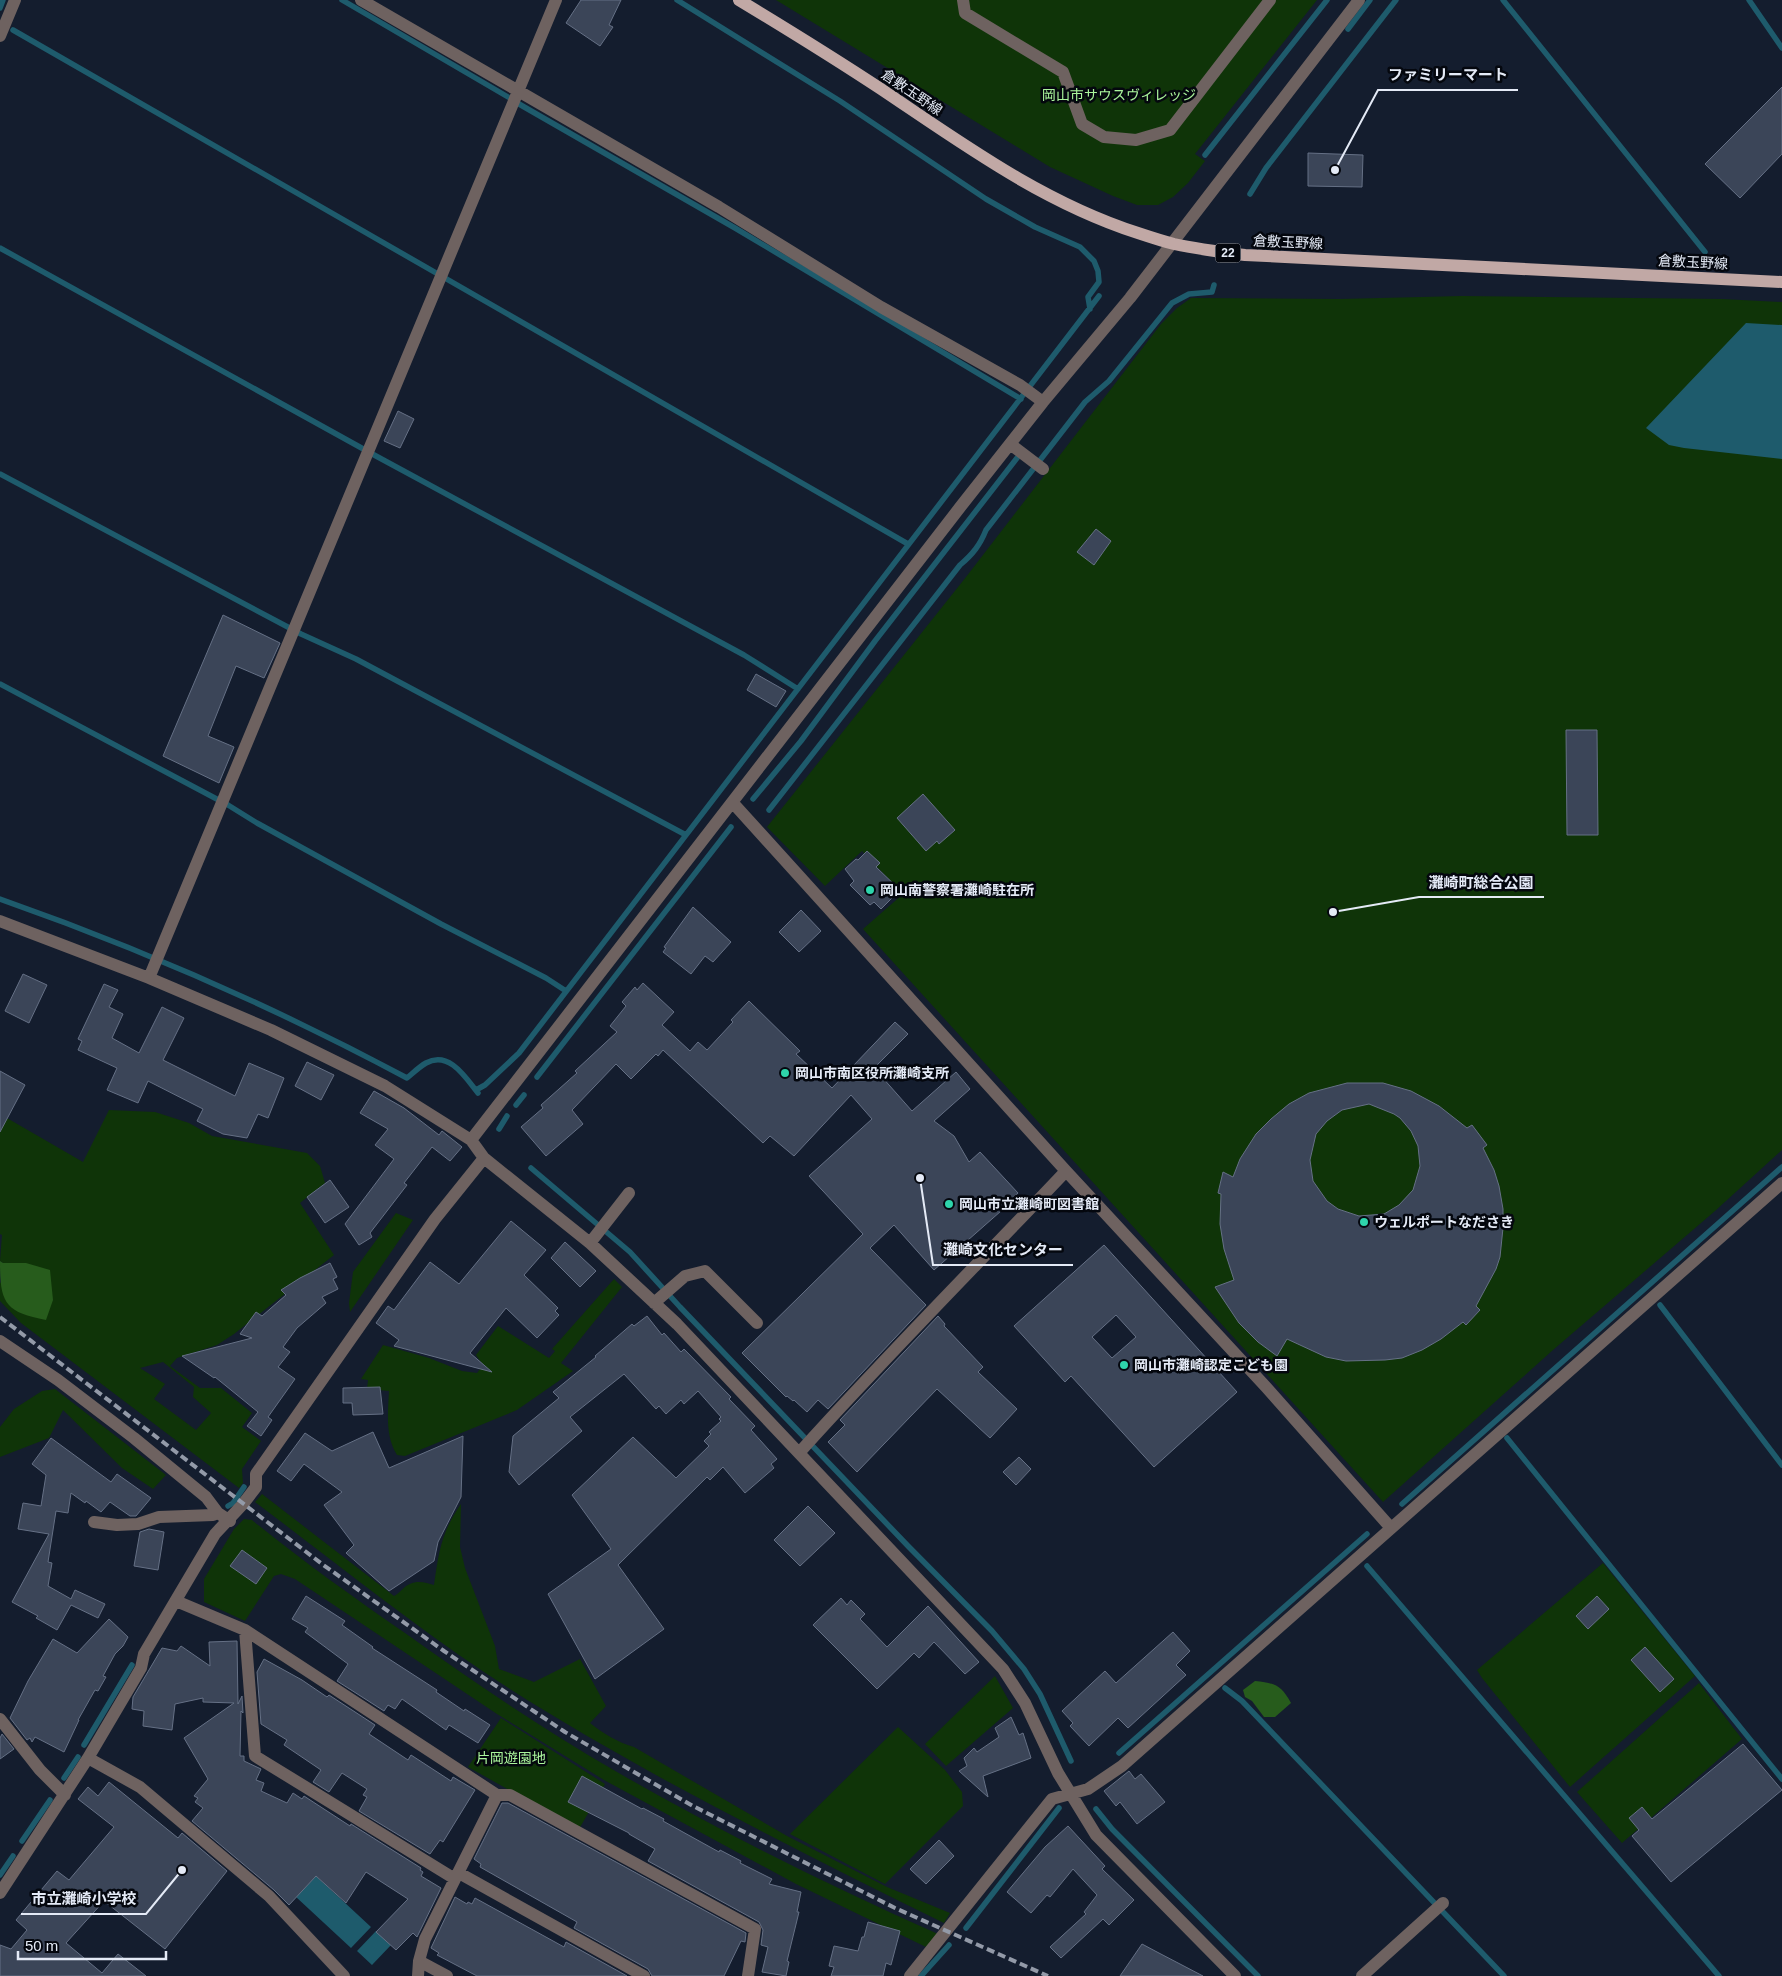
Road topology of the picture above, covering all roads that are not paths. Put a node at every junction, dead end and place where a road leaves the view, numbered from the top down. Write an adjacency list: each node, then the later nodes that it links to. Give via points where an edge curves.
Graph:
1 (15, 0): 8 (street)
2 (361, 0): 9 (street)
3 (556, 0): 9 (street)
4 (739, 0): 10 (main road, 倉敷玉野線 / 22, via 1012,176 1083,212)
5 (964, 0): 6 (street, via 965,13 1064,72 1082,124 1104,137 1136,140 1170,130)
6 (1270, 0)
7 (1359, 0): 10 (street)
8 (0, 36)
9 (518, 91): 12 (street, via 719,207 880,307); 17 (street)
10 (1172, 244): 11 (main road, 倉敷玉野線 / 22, via 1245,255); 12 (street, via 1087,351)
11 (1782, 282)
12 (1033, 394): 13 (street)
13 (1010, 444): 14 (street); 15 (street)
14 (1043, 469)
15 (733, 803): 18 (street); 20 (street)
16 (0, 921): 17 (street)
17 (149, 978): 18 (street, via 271,1030 385,1086)
18 (471, 1140): 19 (street)
19 (484, 1158): 23 (street); 29 (street, via 435,1219 256,1474 256,1487)
20 (1066, 1171): 27 (street); 31 (street, via 1221,1337)
21 (1782, 1183): 31 (street)
22 (629, 1192): 23 (street)
23 (590, 1243): 24 (street)
24 (662, 1295): 25 (street, via 684,1276 705,1271); 27 (street, via 677,1324)
25 (757, 1323)
26 (0, 1341): 28 (street, via 134,1438 206,1497)
27 (805, 1446): 36 (street, via 1003,1669 1025,1703)
28 (218, 1513): 29 (street); 30 (street, via 159,1517 138,1524)
29 (230, 1520): 32 (street, via 215,1534)
30 (94, 1522)
31 (1391, 1528): 36 (street, via 1122,1766 1088,1789)
32 (176, 1601): 33 (street); 35 (street)
33 (245, 1630): 38 (street); 39 (street, via 255,1756)
34 (0, 1719): 37 (street, via 40,1770)
35 (88, 1758): 37 (street); 43 (street, via 140,1787 269,1896)
36 (1070, 1793): 48 (street, via 1052,1799); 49 (street, via 1096,1835)
37 (65, 1795): 40 (street)
38 (497, 1795): 39 (street); 47 (street, via 510,1795 755,1929)
39 (457, 1876): 42 (street, via 425,1939); 46 (street)
40 (0, 1893)
41 (1440, 1906): 50 (street)
42 (419, 1961): 44 (street); 45 (street)
43 (344, 1976)
44 (418, 1976)
45 (447, 1976)
46 (644, 1976)
47 (748, 1976)
48 (910, 1976)
49 (1235, 1976)
50 (1362, 1976)

